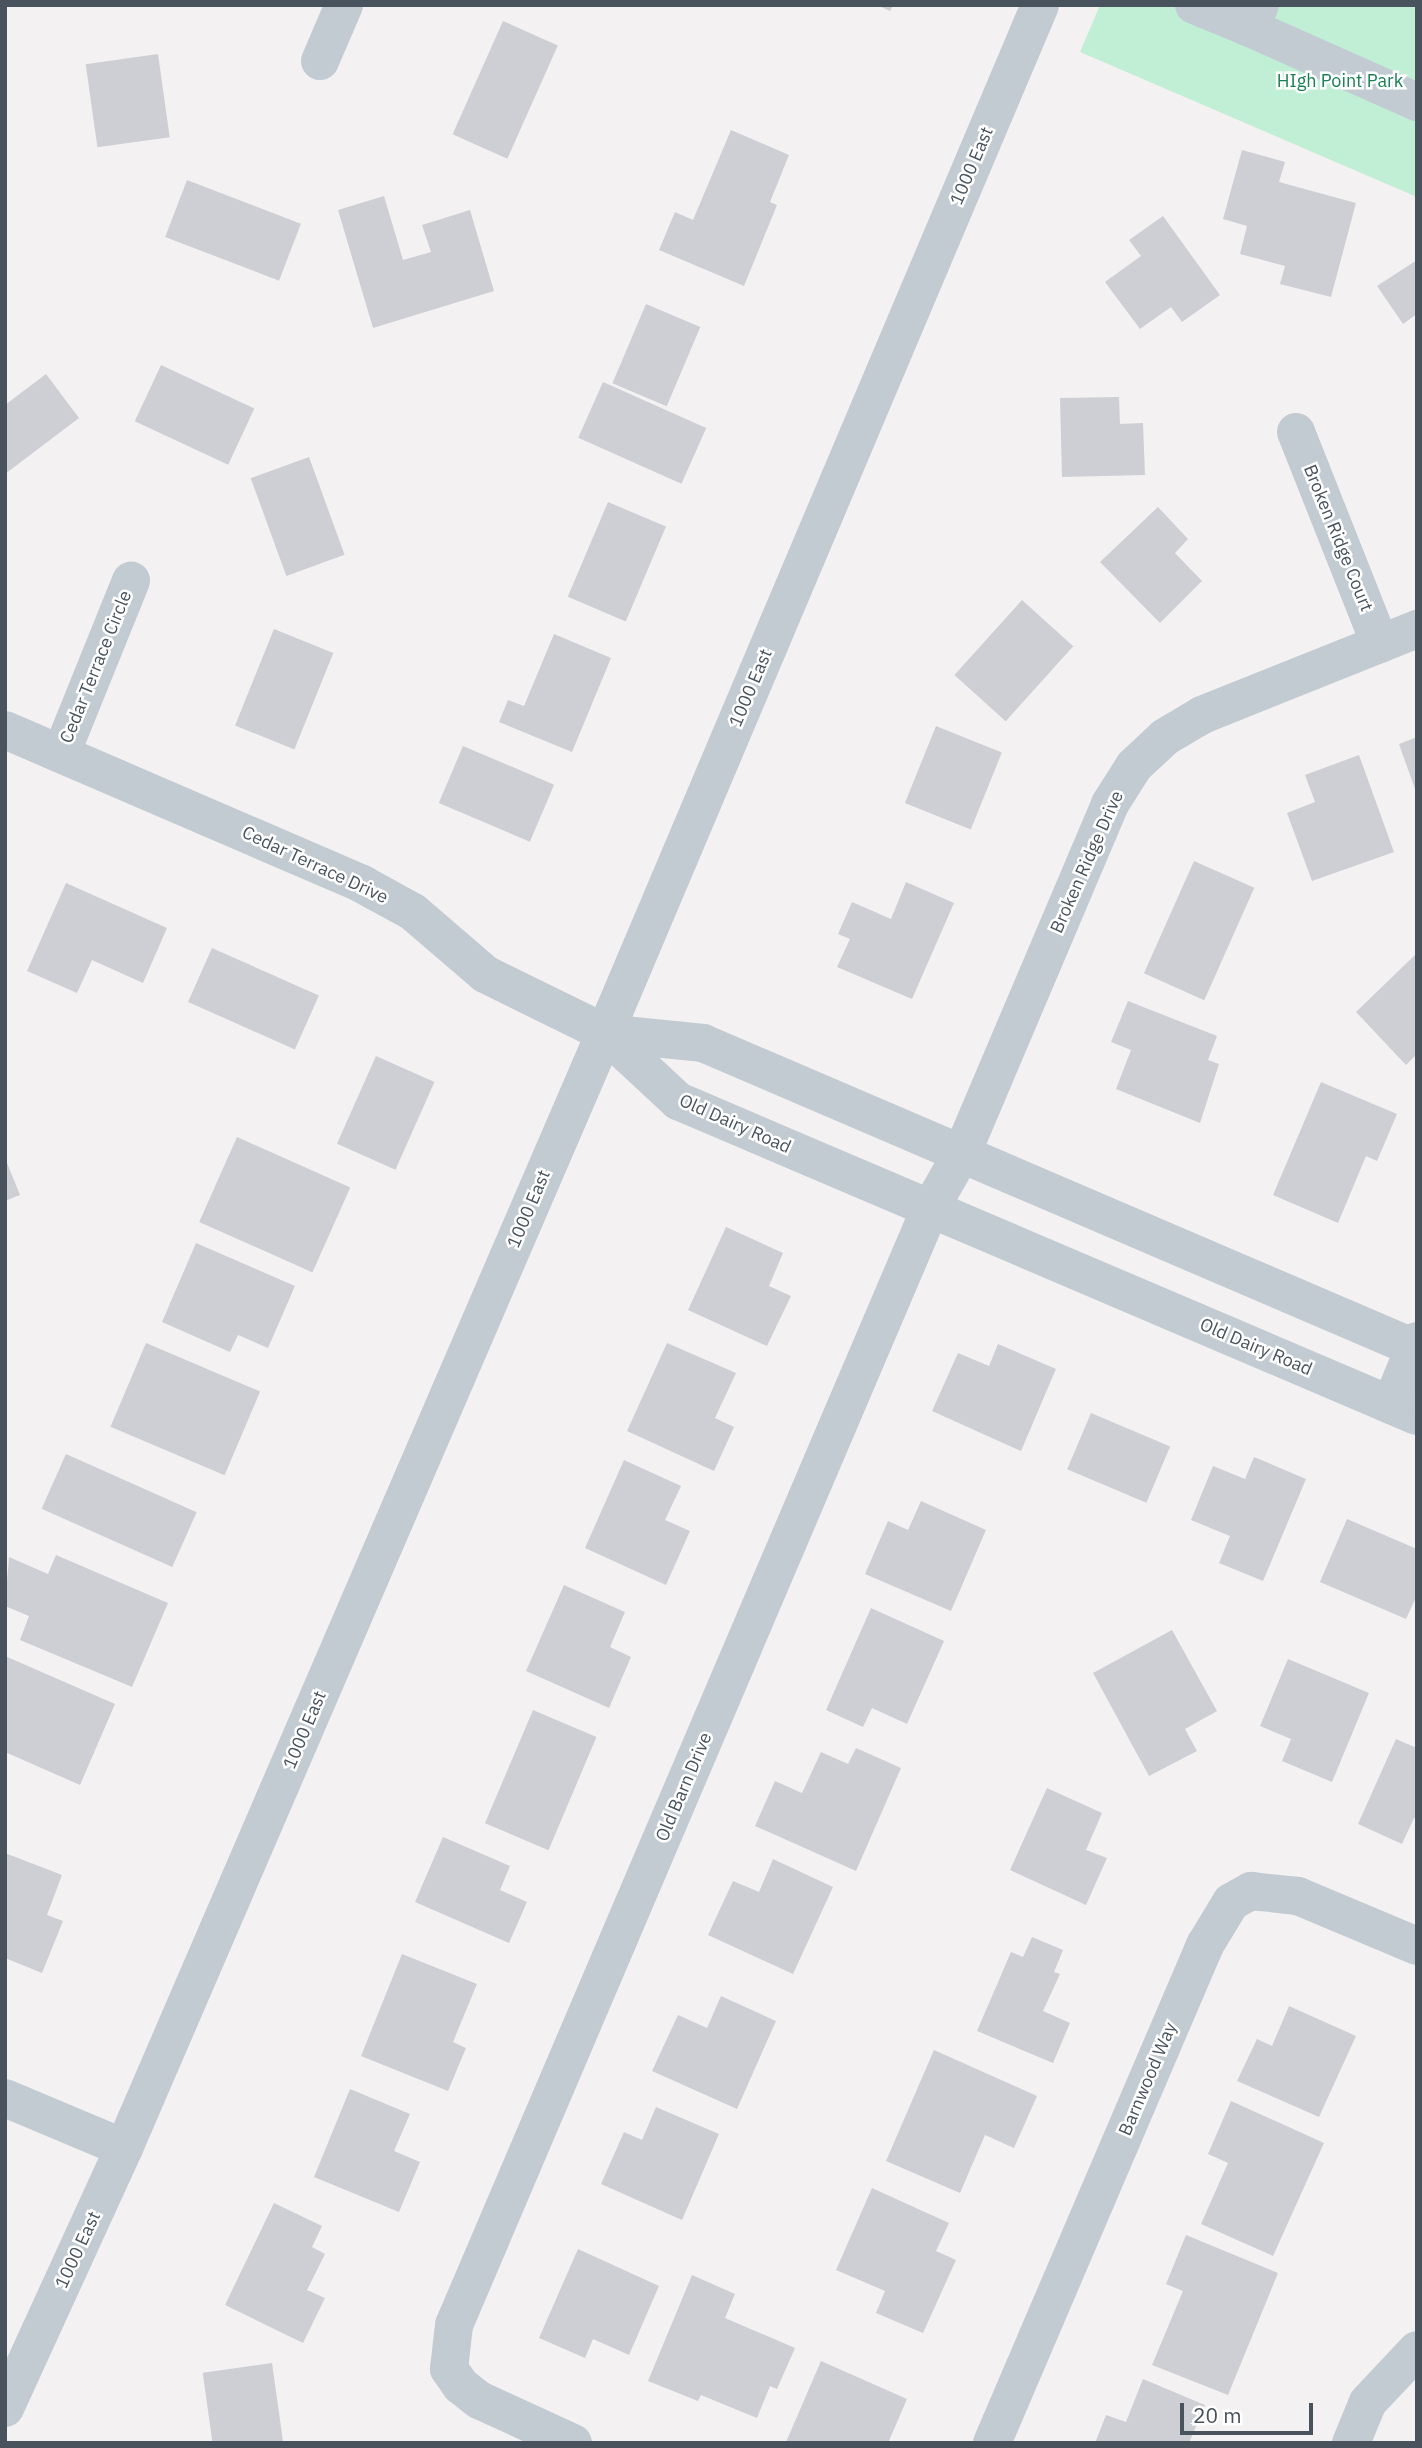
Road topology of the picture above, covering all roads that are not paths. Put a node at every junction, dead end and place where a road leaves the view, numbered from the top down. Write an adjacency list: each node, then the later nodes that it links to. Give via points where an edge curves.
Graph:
1 (344, 5): 5 (street)
2 (1040, 5): 13 (street, 1000 East)
3 (1194, 5): 4 (street)
4 (1255, 17): 6 (street)
5 (320, 61)
6 (1417, 102)
7 (1296, 432): 10 (street, Broken Ridge Court)
8 (131, 581): 12 (street, Cedar Terrace Circle)
9 (1417, 629): 10 (street, Broken Ridge Drive)
10 (1380, 644): 14 (street, Broken Ridge Drive, via 1202,715 1165,737 1134,766 1110,804)
11 (5, 730): 12 (street, Cedar Terrace Drive)
12 (61, 754): 13 (street, Cedar Terrace Drive, via 362,884 413,912 485,974)
13 (605, 1033): 14 (street, via 703,1043); 15 (street, Old Dairy Road, via 678,1101); 20 (street, 1000 East)
14 (962, 1153): 15 (street, Broken Ridge Drive); 16 (street)
15 (930, 1209): 17 (street, Old Dairy Road); 23 (street, Old Barn Drive, via 454,2325 449,2369 479,2400)
16 (1416, 1346): 17 (street)
17 (1404, 1410)
18 (1417, 1946): 24 (street, Barnwood Way, via 1298,1896 1251,1891 1231,1902 1205,1945)
19 (5, 2098): 20 (street)
20 (124, 2148): 22 (street, 1000 East)
21 (1417, 2350): 25 (street, via 1368,2402)
22 (5, 2408)
23 (573, 2443)
24 (992, 2443)
25 (1350, 2443)

